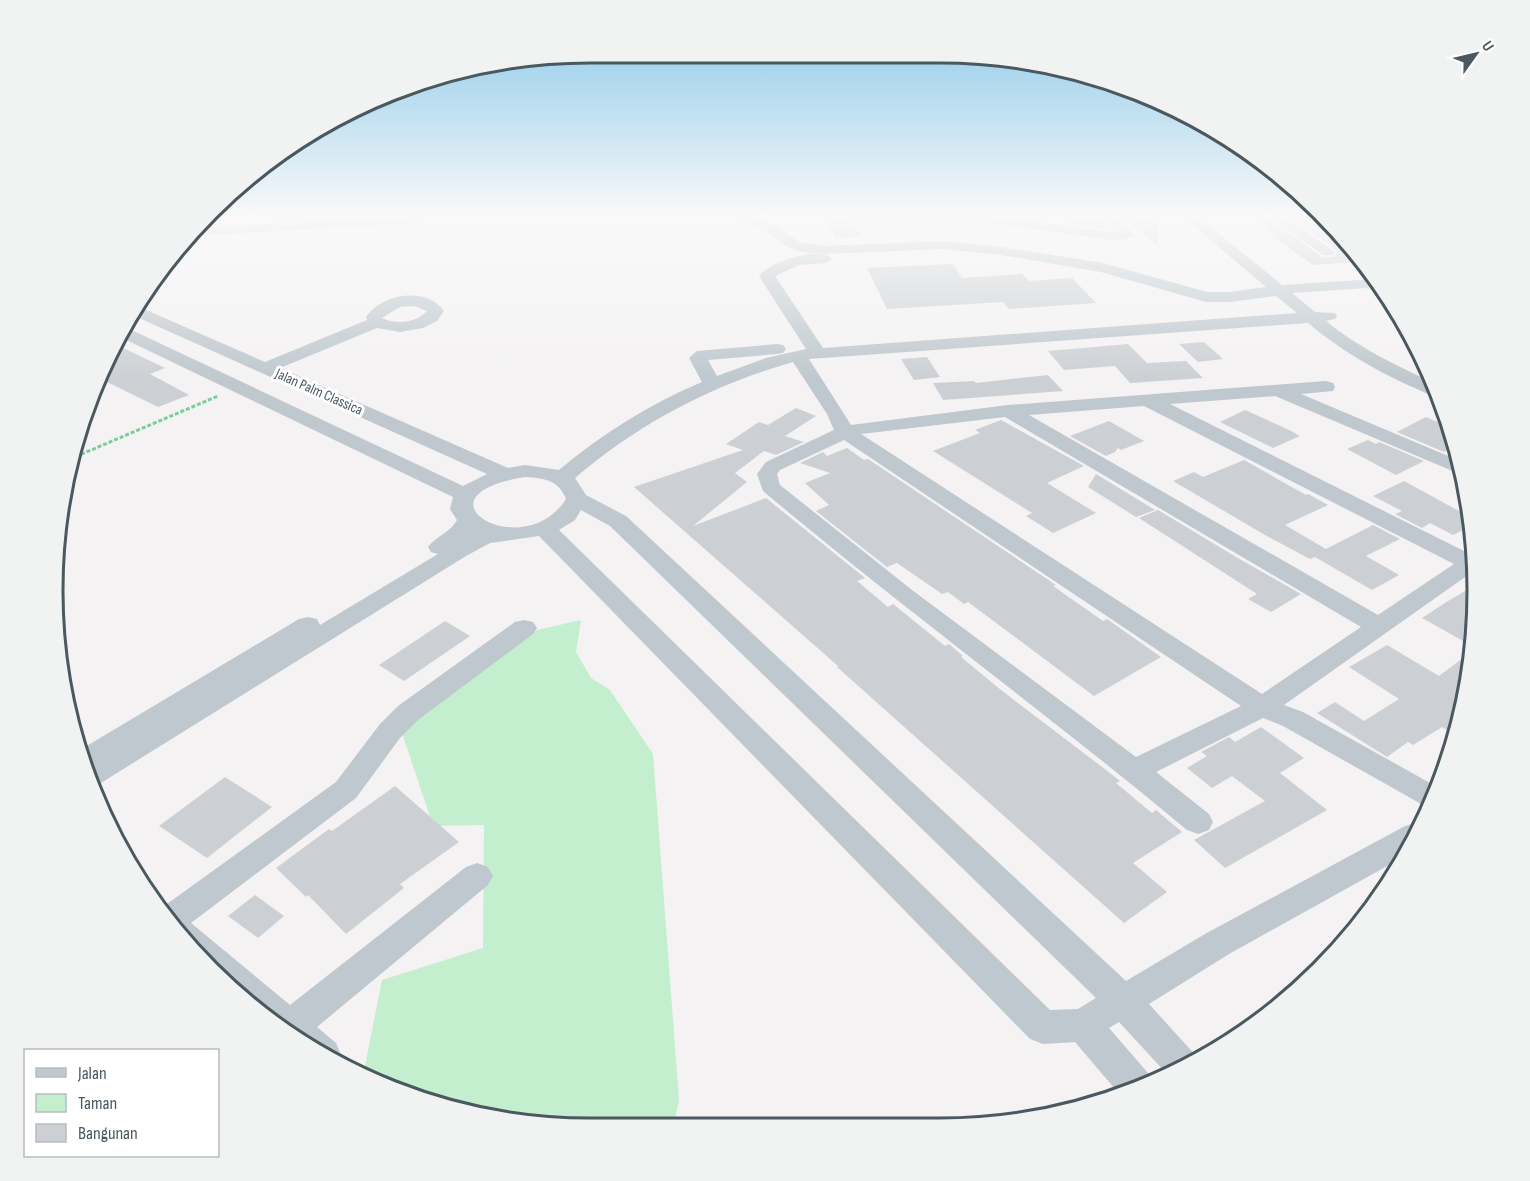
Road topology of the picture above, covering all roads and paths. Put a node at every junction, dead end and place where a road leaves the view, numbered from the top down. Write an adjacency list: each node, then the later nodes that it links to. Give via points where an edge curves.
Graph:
1 (775, 270): 12 (street, via 767,276)
2 (1080, 270): 9 (street, via 1156,293)
3 (1111, 270): 7 (street, via 1206,297)
4 (1261, 270): 7 (street)
5 (1267, 270): 7 (street)
6 (1370, 285): 7 (street)
7 (1305, 303): 9 (street); 14 (street, via 1362,342); 16 (street, via 1340,341)
8 (143, 313): 13 (street, Jalan Palm Classica)
9 (1204, 323): 12 (street)
10 (382, 324): 13 (street)
11 (129, 335): 18 (street, Jalan Palm Classica)
12 (809, 351): 15 (street); 15 (street, via 703,355 698,358); 22 (street)
13 (271, 370): 25 (street, Jalan Palm Classica)
14 (1420, 373)
15 (712, 383): 26 (street, via 612,438)
16 (1426, 386)
17 (1326, 387): 19 (street)
18 (237, 388): 23 (path); 27 (street, Jalan Palm Classica)
19 (1280, 392): 20 (street); 24 (street)
20 (1148, 401): 21 (street); 31 (street)
21 (1008, 411): 22 (street); 33 (street)
22 (849, 424): 35 (street); 37 (street, via 773,466 767,474 770,488 923,610)
23 (81, 454)
24 (1451, 465)
25 (504, 474): 26 (street, via 545,472); 27 (street)
26 (569, 488): 29 (street, via 567,515); 45 (street, via 618,521)
27 (466, 495): 28 (street, via 462,504)
28 (468, 521): 30 (street); 36 (street, via 460,534 449,541)
29 (543, 528): 30 (street); 47 (street, via 1043,1027)
30 (502, 533): 38 (street, via 458,551)
31 (1466, 559)
32 (1466, 566): 33 (street)
33 (1380, 627): 35 (street)
34 (524, 628): 43 (street, via 408,713 346,790)
35 (1277, 707): 37 (street); 39 (street)
36 (90, 758)
37 (1135, 770): 40 (street)
38 (96, 774)
39 (1426, 794)
40 (1198, 822)
41 (1403, 842): 45 (street)
42 (477, 876): 48 (street)
43 (176, 916)
44 (241, 985): 46 (street)
45 (1122, 1000): 47 (street); 49 (street)
46 (272, 1012)
47 (1083, 1025): 50 (street)
48 (292, 1026)
49 (1179, 1061)
50 (1133, 1081)

